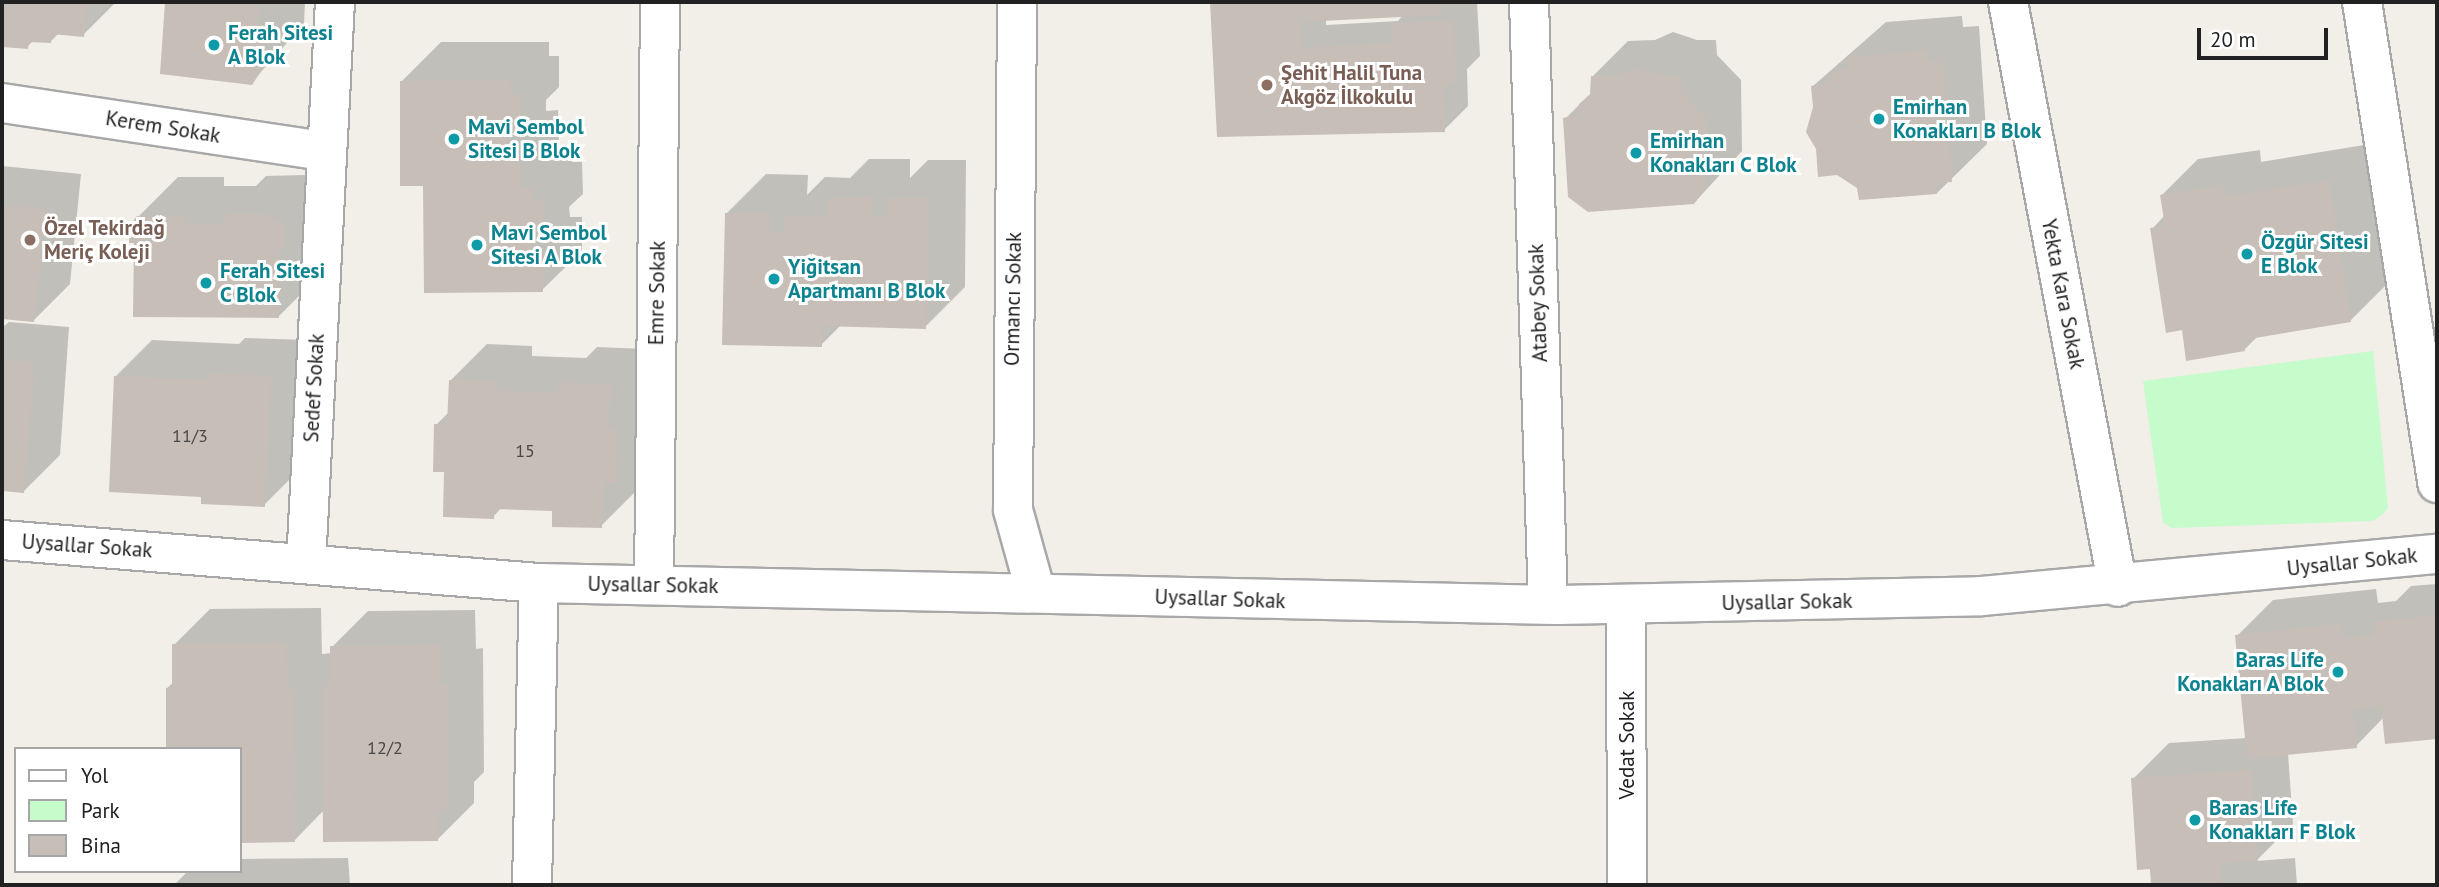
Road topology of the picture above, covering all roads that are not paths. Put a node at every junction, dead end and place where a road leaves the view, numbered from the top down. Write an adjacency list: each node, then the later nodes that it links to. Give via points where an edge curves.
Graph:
1 (335, 2): 8 (street, Sedef Sokak)
2 (660, 2): 14 (street, Emre Sokak)
3 (1017, 2): 16 (street, Ormancı Sokak, via 1013,510)
4 (1529, 2): 17 (street, Atabey Sokak)
5 (2008, 2): 15 (street, Yekta Kara Sokak)
6 (2362, 2): 9 (street)
7 (2, 103): 8 (street, Kerem Sokak)
8 (324, 151): 12 (street, Sedef Sokak)
9 (2437, 483)
10 (2, 540): 12 (street, Uysallar Sokak)
11 (2437, 554): 15 (street, Uysallar Sokak)
12 (306, 564): 13 (street, Uysallar Sokak)
13 (539, 583): 14 (street, Uysallar Sokak); 19 (street)
14 (654, 585): 16 (street, Uysallar Sokak)
15 (2118, 587): 18 (street, Uysallar Sokak, via 1968,597)
16 (1036, 593): 17 (street, Uysallar Sokak)
17 (1548, 604): 18 (street, Uysallar Sokak)
18 (1626, 604): 20 (street, Vedat Sokak)
19 (531, 885)
20 (1628, 885)

